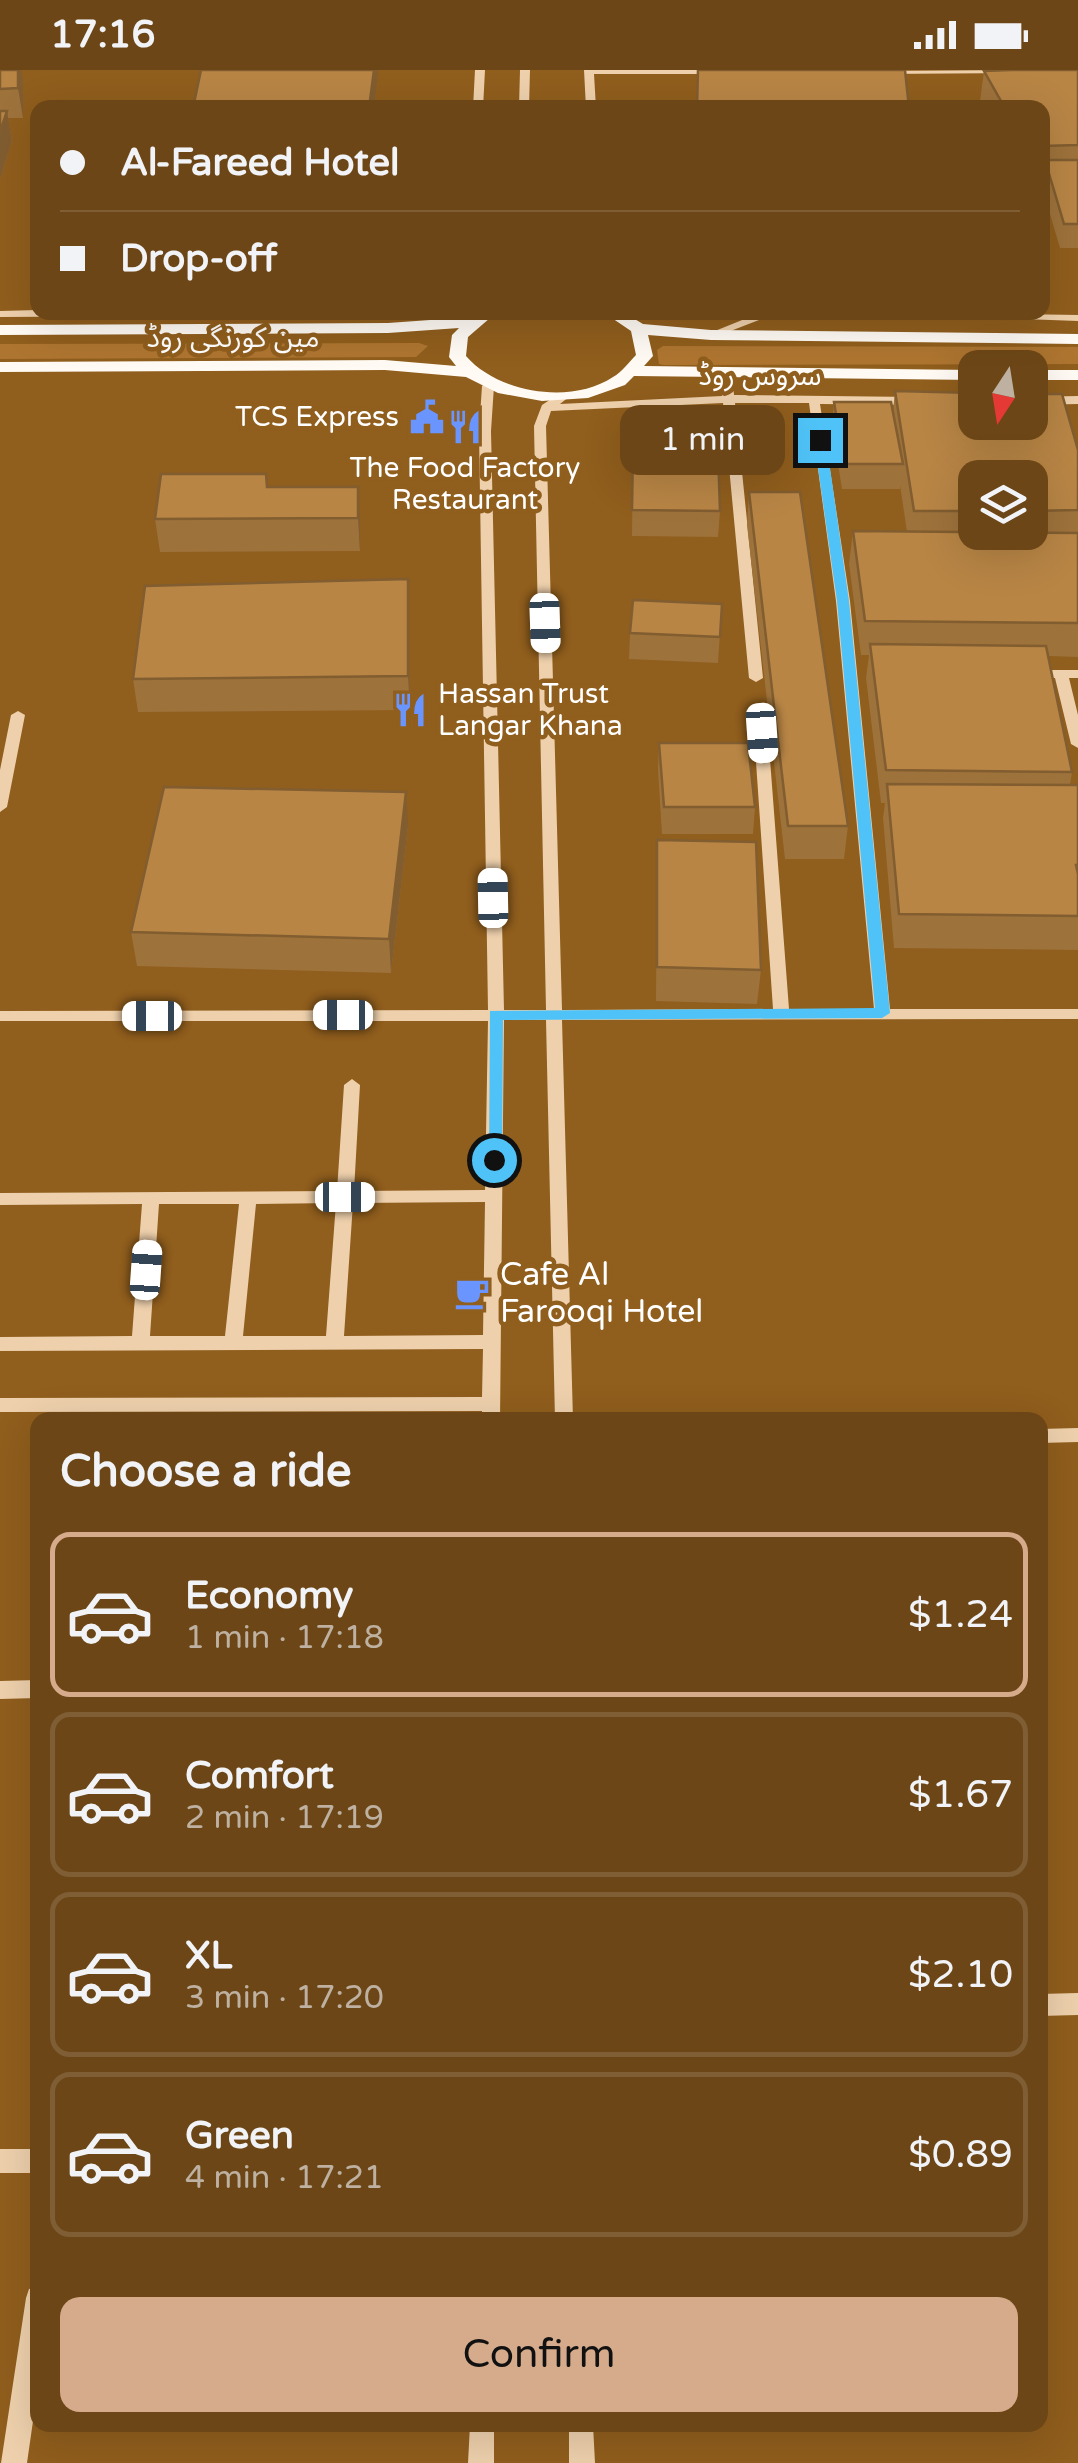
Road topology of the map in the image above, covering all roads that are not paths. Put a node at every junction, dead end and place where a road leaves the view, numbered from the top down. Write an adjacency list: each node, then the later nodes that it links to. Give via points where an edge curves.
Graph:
1 (480, 70): 7 (street)
2 (525, 70): 8 (street)
3 (1032, 70): 6 (street)
4 (590, 71): 5 (street); 9 (street)
5 (739, 71)
6 (874, 71)
7 (478, 100)
8 (524, 100)
9 (591, 100)
10 (0, 314): 11 (street)
11 (30, 314)
12 (1050, 317): 13 (street)
13 (1078, 318)
14 (302, 320): 21 (main road, مین کورنگی روڈ)
15 (418, 320): 19 (main road, مین کورنگی روڈ)
16 (475, 320): 19 (main road)
17 (624, 320): 20 (main road)
18 (748, 320): 22 (street, سروس روڈ)
19 (472, 322): 26 (main road, via 454,346)
20 (639, 329): 22 (main road); 25 (main road, via 645,356)
21 (0, 330)
22 (710, 335): 23 (main road)
23 (1078, 339)
24 (0, 367): 26 (main road, مین کورنگی روڈ, via 385,365)
25 (636, 371): 27 (main road); 32 (main road, via 603,389)
26 (466, 372): 31 (main road)
27 (726, 374): 28 (main road); 33 (street)
28 (958, 374)
29 (1048, 374): 30 (main road)
30 (1078, 374)
31 (488, 386): 32 (main road); 54 (street)
32 (564, 396): 39 (street)
33 (728, 400): 34 (street, سروس روڈ); 39 (street, سروس روڈ); 48 (street)
34 (814, 400): 35 (street, سروس روڈ); 41 (street)
35 (922, 400)
36 (1078, 400): 38 (street)
37 (1048, 401): 38 (street)
38 (1057, 401): 40 (street)
39 (546, 408): 57 (street, via 540,426)
40 (1064, 419)
41 (836, 558): 42 (street); 43 (street)
42 (855, 558)
43 (850, 672): 44 (street); 53 (street)
44 (869, 672)
45 (1023, 674): 46 (street)
46 (1061, 674): 47 (street); 51 (street)
47 (1078, 674)
48 (756, 678)
49 (18, 715): 52 (street)
50 (762, 733): 55 (street)
51 (1078, 744)
52 (0, 807)
53 (882, 1013): 55 (street); 56 (street)
54 (496, 1014): 57 (street); 58 (street); 60 (street)
55 (780, 1014): 57 (street)
56 (1078, 1014)
57 (556, 1015): 72 (street)
58 (0, 1016)
59 (352, 1086): 62 (street)
60 (494, 1196): 62 (street); 66 (street)
61 (248, 1197): 62 (street); 63 (street); 68 (street)
62 (345, 1197): 65 (street)
63 (151, 1198): 64 (street); 67 (street)
64 (0, 1199)
65 (335, 1342): 66 (street); 68 (street)
66 (492, 1342): 71 (street)
67 (141, 1343): 68 (street); 69 (street)
68 (232, 1343)
69 (0, 1344)
70 (0, 1405): 71 (street)
71 (492, 1412)
72 (564, 1412)
73 (1048, 1436): 74 (street)
74 (1078, 1436)
75 (0, 1690): 76 (street)
76 (30, 1690)
77 (1048, 2004): 78 (street)
78 (1078, 2004)
79 (0, 2161): 80 (street)
80 (30, 2161)
81 (30, 2353): 84 (street)
82 (482, 2432): 85 (street)
83 (581, 2432): 86 (street)
84 (14, 2463)
85 (481, 2463)
86 (582, 2463)

